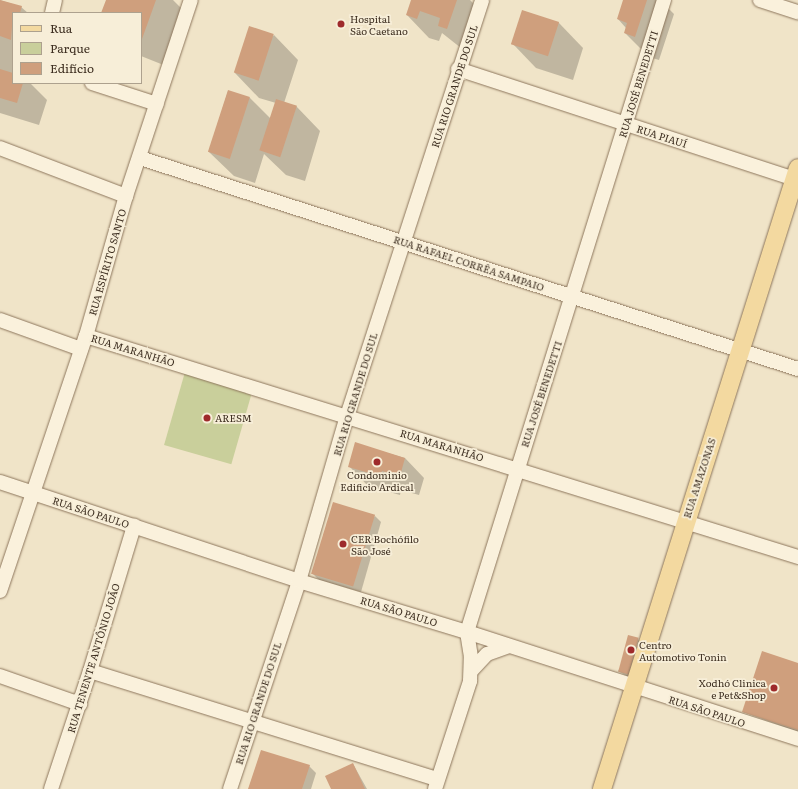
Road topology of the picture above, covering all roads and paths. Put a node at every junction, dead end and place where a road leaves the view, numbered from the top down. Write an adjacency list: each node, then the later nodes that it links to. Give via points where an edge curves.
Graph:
1 (55, 0): 6 (street)
2 (190, 0): 10 (street, RUA ESPÍRITO SANTO)
3 (482, 0): 8 (street, RUA RIO GRANDE DO SUL)
4 (664, 0): 11 (street, RUA JOSÉ BENEDETTI)
5 (760, 0): 7 (street)
6 (52, 12)
7 (798, 12)
8 (458, 69): 11 (street, RUA PIAUÍ); 16 (street, RUA RIO GRANDE DO SUL)
9 (95, 84): 10 (street)
10 (157, 104): 13 (street, RUA ESPÍRITO SANTO)
11 (626, 124): 14 (street, RUA PIAUÍ); 17 (street, RUA JOSÉ BENEDETTI)
12 (0, 148): 15 (street)
13 (140, 158): 15 (street, RUA ESPÍRITO SANTO); 16 (street, RUA RAFAEL CORRÊA SAMPAIO)
14 (797, 176): 20 (main road, RUA AMAZONAS)
15 (126, 196): 19 (street, RUA ESPÍRITO SANTO)
16 (404, 242): 17 (street, RUA RAFAEL CORRÊA SAMPAIO); 22 (street, RUA RIO GRANDE DO SUL)
17 (572, 296): 20 (street, RUA RAFAEL CORRÊA SAMPAIO); 23 (street, RUA JOSÉ BENEDETTI)
18 (0, 320): 19 (street, RUA MARANHÃO)
19 (84, 342): 22 (street, RUA MARANHÃO); 25 (street, RUA ESPÍRITO SANTO)
20 (740, 351): 21 (street, RUA RAFAEL CORRÊA SAMPAIO); 26 (main road, RUA AMAZONAS)
21 (798, 370)
22 (347, 416): 23 (street, RUA MARANHÃO); 29 (street, RUA RIO GRANDE DO SUL)
23 (517, 469): 26 (street, RUA MARANHÃO); 31 (street, RUA JOSÉ BENEDETTI)
24 (0, 482): 25 (street, RUA SÃO PAULO)
25 (32, 493): 27 (street, RUA SÃO PAULO); 30 (street, RUA ESPÍRITO SANTO)
26 (685, 521): 28 (street, RUA MARANHÃO); 36 (main road, RUA AMAZONAS)
27 (134, 526): 29 (street, RUA SÃO PAULO); 34 (street, RUA TENENTE ANTÔNIO JOÃO)
28 (798, 557)
29 (299, 581): 31 (street, RUA SÃO PAULO); 38 (street, RUA RIO GRANDE DO SUL)
30 (0, 591)
31 (467, 632): 32 (street, RUA SÃO PAULO); 33 (street, RUA JOSÉ BENEDETTI)
32 (510, 646): 33 (street, via 487,654); 36 (street, RUA SÃO PAULO)
33 (471, 670): 40 (street, RUA JOSÉ BENEDETTI)
34 (90, 671): 37 (street, RUA TENENTE ANTÔNIO JOÃO); 38 (street)
35 (0, 676): 37 (street)
36 (633, 687): 39 (street, RUA SÃO PAULO); 43 (main road, RUA AMAZONAS)
37 (80, 704): 41 (street, RUA TENENTE ANTÔNIO JOÃO)
38 (252, 720): 40 (street); 42 (street, RUA RIO GRANDE DO SUL)
39 (798, 739)
40 (436, 784)
41 (51, 789)
42 (230, 789)
43 (602, 789)

